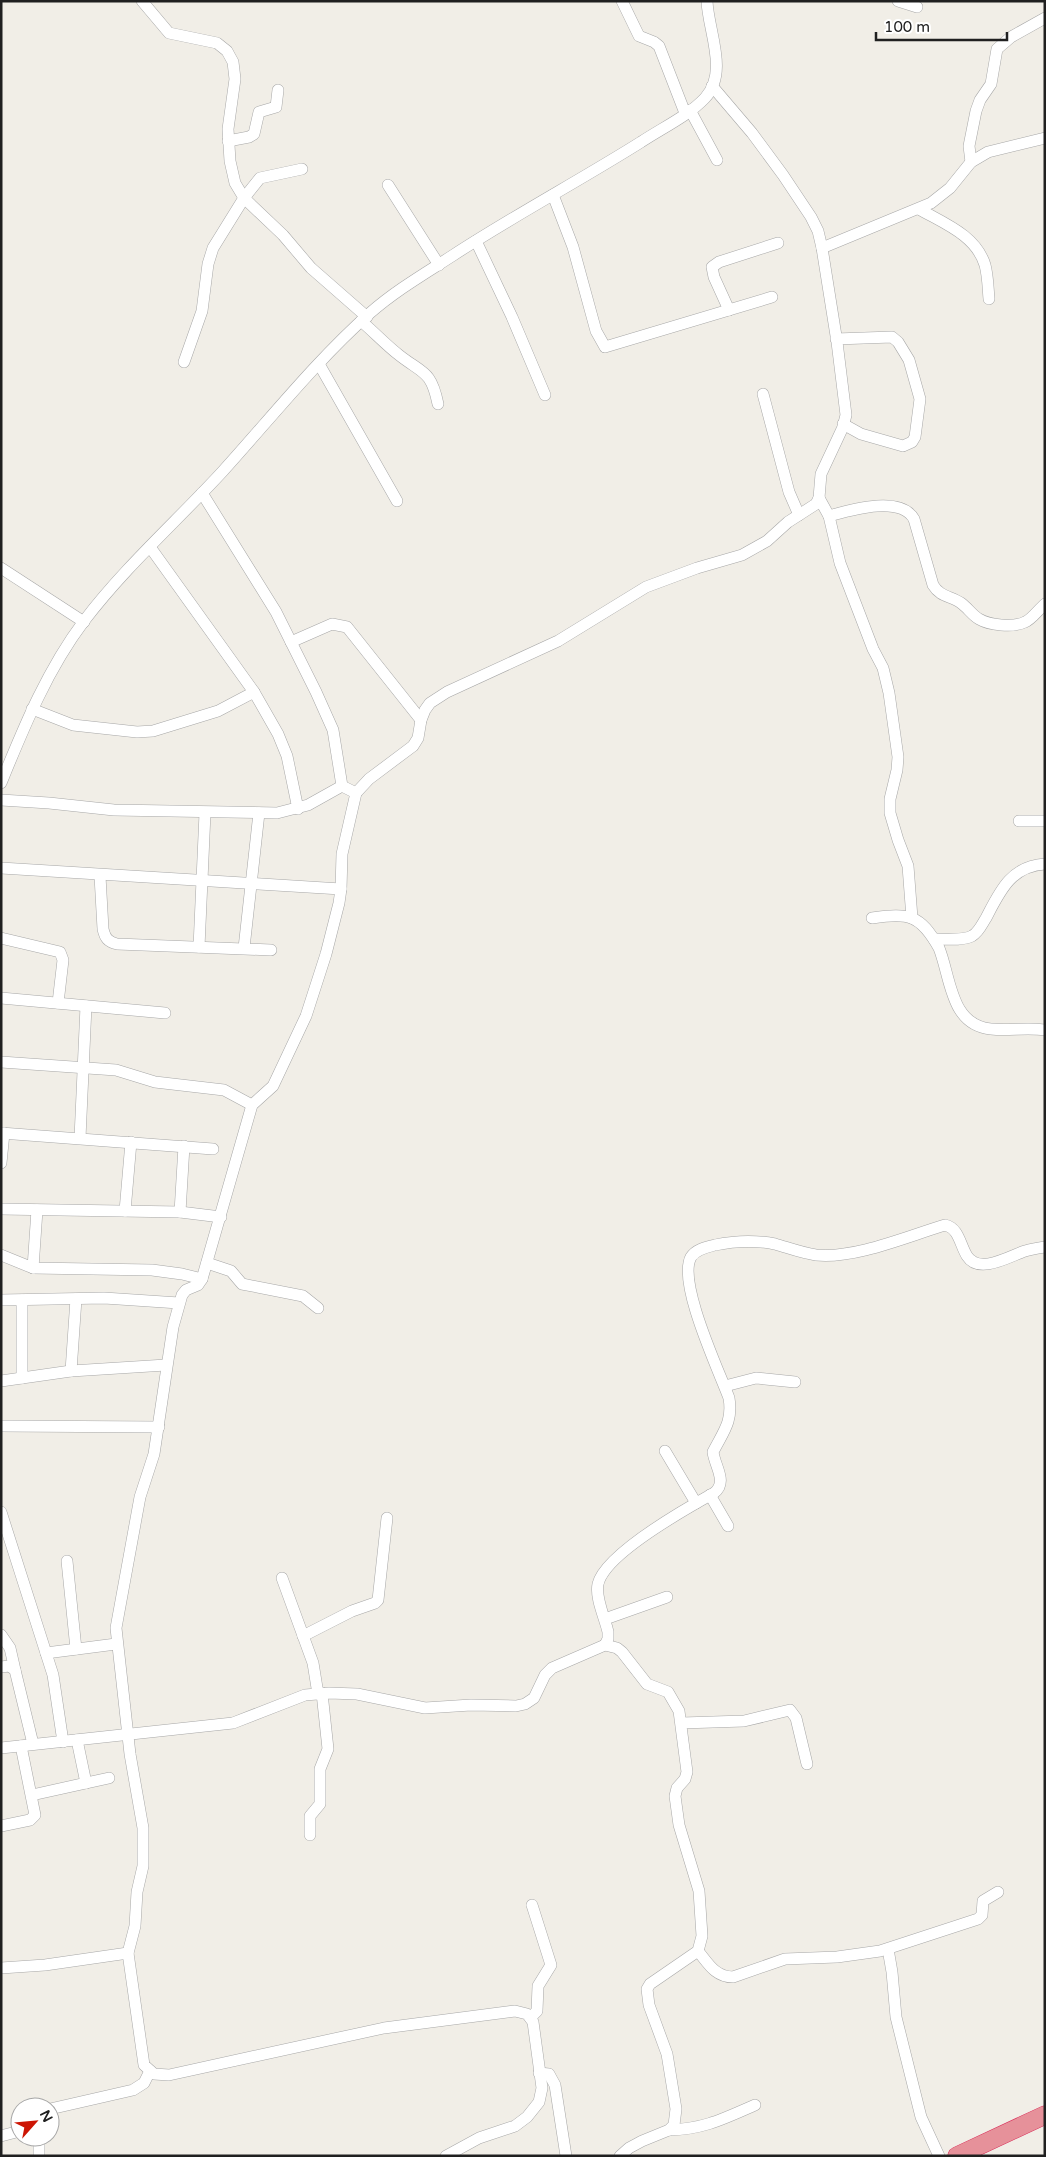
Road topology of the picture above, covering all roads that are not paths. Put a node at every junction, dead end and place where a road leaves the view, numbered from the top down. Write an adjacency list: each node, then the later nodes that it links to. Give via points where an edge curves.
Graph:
1 (142, 1): 11 (street, via 169,33 217,43 230,56 235,79)
2 (622, 1): 9 (street, via 640,36 658,46)
3 (707, 1): 7 (street, via 716,60)
4 (898, 1): 5 (street)
5 (918, 7)
6 (1045, 18): 13 (street, via 1011,37 995,53 991,84 976,111 969,146)
7 (712, 86): 9 (street, via 705,97); 21 (street, via 791,186 811,217)
8 (278, 90): 11 (street, via 276,107 259,112 254,134)
9 (687, 111): 12 (street); 16 (street)
10 (1045, 138): 13 (street, via 996,150)
11 (228, 141): 17 (street, via 235,183)
12 (717, 160)
13 (971, 162): 18 (street, via 945,193)
14 (302, 169): 17 (street, via 262,176)
15 (388, 185): 22 (street)
16 (554, 195): 19 (street); 25 (street, via 577,258 596,331 605,346)
17 (244, 198): 26 (street); 28 (street, via 209,256 202,311)
18 (918, 209): 21 (street); 24 (street, via 964,235 974,246 985,265)
19 (476, 241): 22 (street); 31 (street)
20 (778, 243): 25 (street, via 712,266)
21 (822, 248): 27 (street)
22 (439, 264): 26 (street)
23 (772, 297): 25 (street)
24 (989, 300)
25 (729, 310)
26 (364, 319): 29 (street); 32 (street, via 398,354 427,374)
27 (836, 339): 33 (street, via 846,415); 33 (street, via 892,337 909,360 920,404 915,437 903,446 862,434)
28 (184, 362)
29 (318, 364): 34 (street); 36 (street)
30 (763, 394): 37 (street, via 789,492)
31 (545, 395)
32 (438, 404)
33 (843, 424): 35 (street, via 821,474)
34 (202, 493): 39 (street); 43 (street, via 276,612)
35 (819, 498): 37 (street, via 816,504); 38 (street)
36 (398, 501)
37 (799, 515): 46 (street, via 755,549 646,587 558,641 447,692 430,703)
38 (829, 516): 41 (street, via 877,506 910,512 920,536 932,585 942,596 960,602 979,619 1012,625 1025,622); 64 (street, via 840,563 883,668 889,693 898,758 890,813 908,866)
39 (150, 546): 42 (street); 44 (street)
40 (1, 568): 42 (street)
41 (1045, 604)
42 (84, 622): 45 (street)
43 (291, 642): 46 (street, via 332,624 347,626); 49 (street, via 333,730)
44 (254, 692): 45 (street, via 218,711 153,731 73,726); 52 (street, via 287,756)
45 (32, 709): 47 (street)
46 (420, 720): 50 (street, via 418,738 413,746 369,779)
47 (4, 765): 48 (street)
48 (1, 783)
49 (342, 786): 50 (street); 52 (street)
50 (356, 793): 62 (street, via 342,854)
51 (1, 800): 53 (street, via 114,810)
52 (298, 809): 54 (street)
53 (205, 813): 54 (street); 60 (street)
54 (259, 814): 61 (street)
55 (1019, 820): 56 (street)
56 (1045, 821)
57 (1045, 864): 66 (street, via 1024,867 1014,874 973,935)
58 (1, 868): 59 (street)
59 (100, 876): 60 (street); 67 (street, via 103,929 105,938 110,942)
60 (202, 880): 61 (street); 67 (street)
61 (252, 882): 62 (street); 68 (street)
62 (341, 889): 77 (street, via 326,954 306,1016 273,1086)
63 (872, 918): 64 (street, via 901,914)
64 (912, 918): 66 (street)
65 (1, 938): 71 (street, via 60,952 63,960)
66 (934, 939): 74 (street, via 957,1009 966,1019 990,1029)
67 (199, 947): 68 (street)
68 (244, 948): 69 (street)
69 (271, 950)
70 (1, 998): 71 (street)
71 (58, 1003): 72 (street)
72 (86, 1006): 73 (street); 76 (street)
73 (165, 1012)
74 (1045, 1030)
75 (1, 1062): 76 (street)
76 (84, 1068): 77 (street, via 116,1070 155,1082 224,1090); 79 (street)
77 (252, 1104): 88 (street)
78 (3, 1133): 79 (street); 83 (street)
79 (80, 1138): 80 (street)
80 (130, 1142): 81 (street); 86 (street)
81 (184, 1146): 82 (street); 87 (street)
82 (212, 1149)
83 (1, 1163)
84 (1, 1209): 85 (street)
85 (36, 1210): 86 (street); 92 (street)
86 (125, 1211): 87 (street)
87 (180, 1212): 88 (street)
88 (221, 1217): 91 (street)
89 (1045, 1247): 104 (street, via 980,1264 972,1262 956,1231 945,1225 882,1246 832,1255 816,1255 751,1241 706,1247 691,1257 689,1288)
90 (1, 1255): 92 (street)
91 (207, 1263): 93 (street); 98 (street, via 231,1271 242,1284 303,1296)
92 (33, 1268): 93 (street, via 152,1270)
93 (202, 1279): 97 (street, via 198,1285 186,1290)
94 (76, 1299): 96 (street); 97 (street); 100 (street)
95 (1, 1300): 96 (street)
96 (22, 1300): 101 (street)
97 (179, 1303): 99 (street)
98 (318, 1308)
99 (166, 1365): 100 (street); 106 (street)
100 (71, 1371): 101 (street)
101 (22, 1378): 102 (street)
102 (1, 1381)
103 (795, 1382): 104 (street, via 756,1378)
104 (725, 1386): 108 (street, via 730,1421 713,1452 721,1482)
105 (1, 1426): 106 (street)
106 (159, 1427): 120 (street, via 140,1497 116,1628)
107 (665, 1451): 109 (street)
108 (710, 1495): 109 (street); 112 (street)
109 (696, 1503): 117 (street, via 639,1539 604,1573 597,1592)
110 (1, 1512): 113 (street)
111 (387, 1518): 119 (street, via 378,1600)
112 (728, 1526)
113 (5, 1535): 123 (street)
114 (67, 1561): 122 (street)
115 (282, 1578): 119 (street)
116 (667, 1597): 117 (street)
117 (605, 1619): 121 (street, via 608,1639)
118 (1, 1636): 125 (street, via 10,1648)
119 (303, 1636): 126 (street, via 314,1663)
120 (116, 1644): 122 (street); 128 (street)
121 (605, 1645): 126 (street, via 552,1668 534,1698 516,1706 426,1708 357,1694); 127 (street, via 622,1652 647,1684 668,1692)
122 (76, 1649): 123 (street)
123 (46, 1653): 130 (street, via 53,1675)
124 (1, 1667): 125 (street)
125 (16, 1670): 131 (street)
126 (320, 1694): 128 (street, via 305,1695 233,1723); 138 (street, via 328,1749 320,1769 320,1804 310,1816)
127 (682, 1723): 133 (street, via 744,1721 790,1710 796,1718); 142 (street, via 687,1772 675,1796 699,1891 702,1936)
128 (127, 1735): 129 (street); 143 (street, via 144,1842 135,1926)
129 (77, 1740): 130 (street); 135 (street)
130 (63, 1742): 131 (street)
131 (27, 1745): 132 (street); 136 (street)
132 (1, 1748)
133 (807, 1764)
134 (109, 1778): 135 (street)
135 (86, 1783): 136 (street)
136 (32, 1795): 137 (street, via 36,1811 33,1818)
137 (1, 1826)
138 (310, 1836)
139 (998, 1892): 141 (street, via 983,1901 982,1915 978,1918)
140 (532, 1905): 145 (street, via 551,1965 538,1986 537,2011)
141 (888, 1949): 142 (street, via 844,1956 785,1959 733,1977 717,1973); 155 (street, via 898,2026 921,2117)
142 (698, 1950): 151 (street, via 647,1989 649,2005 665,2048 676,2109 674,2125)
143 (128, 1953): 144 (street); 146 (street, via 141,2051 144,2065)
144 (1, 1968)
145 (530, 2017): 146 (street, via 515,2011 384,2028 169,2075); 147 (street)
146 (150, 2072): 149 (street, via 137,2088)
147 (539, 2073): 152 (street, via 540,2099 527,2117 515,2126 479,2138); 153 (street, via 549,2074 555,2084)
148 (754, 2105): 151 (street, via 712,2124 695,2129)
149 (60, 2107)
150 (1045, 2114): 156 (highway)
151 (669, 2130): 154 (street, via 636,2144)
152 (446, 2156)
153 (566, 2156)
154 (620, 2156)
155 (939, 2156)
156 (958, 2156)

